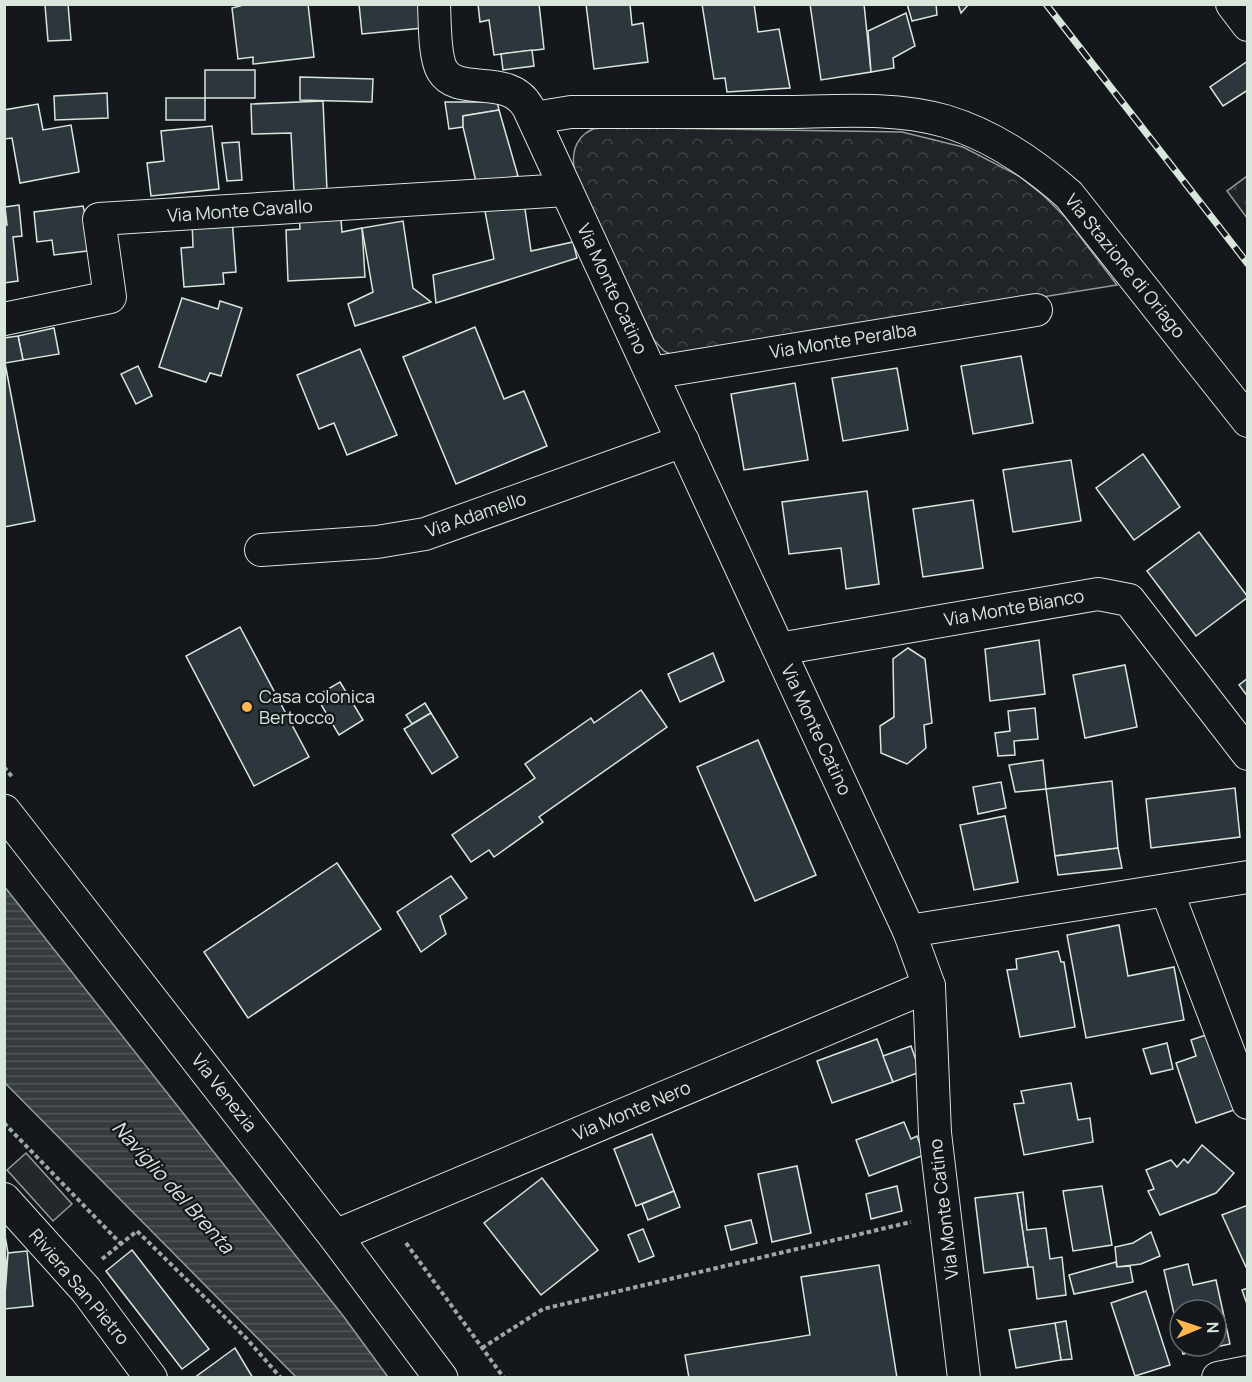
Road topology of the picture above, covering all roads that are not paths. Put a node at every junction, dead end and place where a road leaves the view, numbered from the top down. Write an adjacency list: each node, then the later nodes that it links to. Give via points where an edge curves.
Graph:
1 (434, 4): 4 (street, Via Monte Catino, via 438,58 445,74 458,82 511,90 526,102)
2 (1232, 4): 3 (street)
3 (1248, 25)
4 (534, 118): 5 (street, Via Monte Catino); 9 (street, Via Stazione di Oriago, via 571,112 912,113 988,139 1042,171 1069,195)
5 (567, 190): 7 (street, Via Monte Cavallo, via 99,219 110,297); 8 (street, Via Monte Catino)
6 (1036, 310): 8 (street, Via Monte Peralba)
7 (4, 319)
8 (651, 373): 10 (street, Via Monte Catino)
9 (1248, 421)
10 (682, 441): 11 (street, Via Adamello, via 417,536); 12 (street, Via Monte Catino)
11 (261, 550)
12 (779, 649): 13 (street, Via Monte Bianco, via 1098,594 1129,600); 17 (street, Via Monte Catino)
13 (1248, 754)
14 (4, 812): 21 (main road, Via Venezia)
15 (1248, 877): 16 (street)
16 (1167, 891): 17 (street); 19 (street)
17 (909, 931): 18 (street, Via Monte Catino)
18 (929, 986): 21 (street, Via Monte Nero); 25 (street, Via Monte Catino, via 934,1133)
19 (1248, 1102)
20 (4, 1199): 23 (street, Riviera San Pietro, via 76,1280)
21 (335, 1236): 24 (main road, Via Venezia)
22 (1248, 1372): 26 (street)
23 (151, 1377)
24 (441, 1377)
25 (963, 1377)
26 (1218, 1377)

